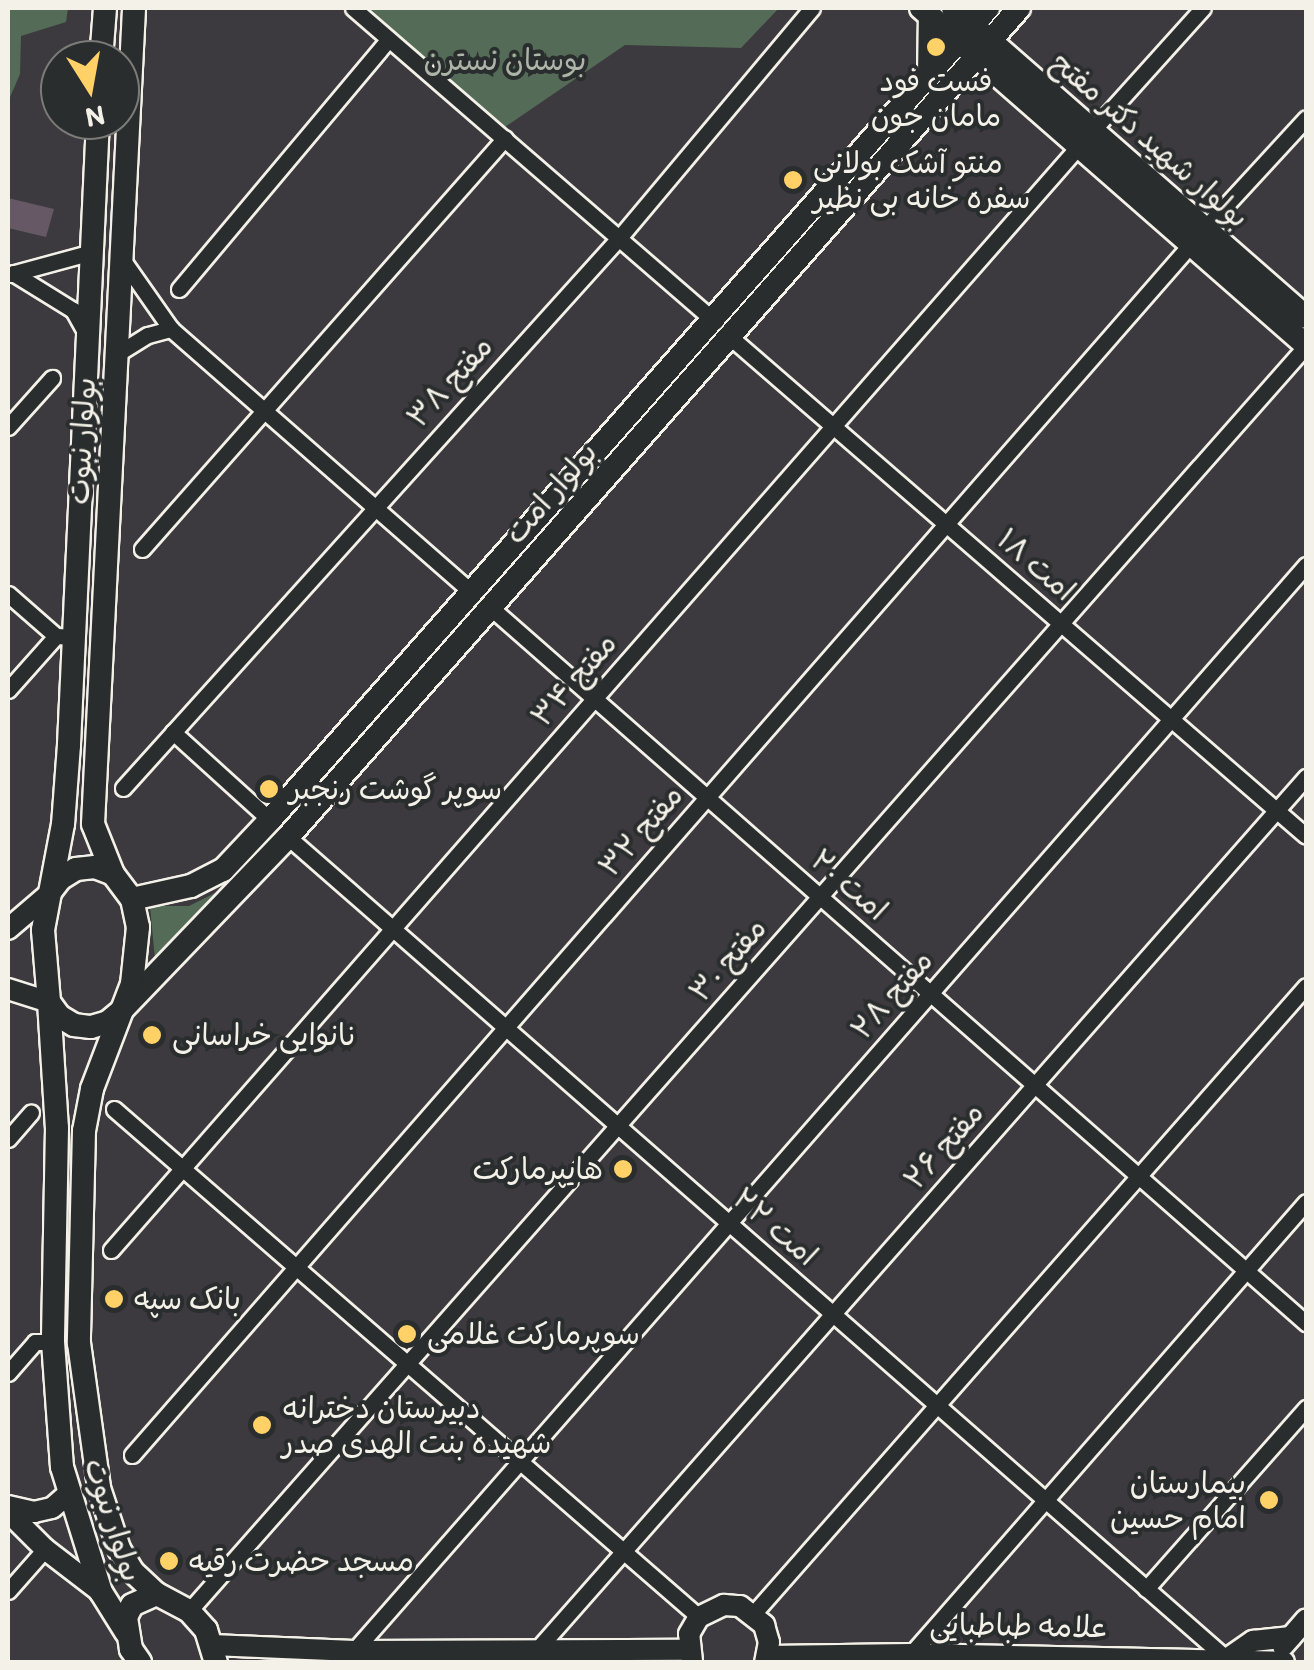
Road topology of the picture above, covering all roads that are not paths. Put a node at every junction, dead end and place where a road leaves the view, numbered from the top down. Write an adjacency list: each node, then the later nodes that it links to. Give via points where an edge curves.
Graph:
1 (105, 8): 11 (main road)
2 (134, 8): 20 (main road, بولوار نبوت)
3 (354, 8): 10 (street, امت ۱۸)
4 (812, 8): 18 (street, مفتح ۳۸)
5 (953, 8): 9 (main road, بولوار شهید دکتر مفتح)
6 (1018, 8): 9 (main road, بولوار امت)
7 (1202, 8): 15 (street, مفتح ۳۴)
8 (926, 11): 9 (main road); 12 (main road)
9 (977, 34): 12 (main road, بولوار امت); 15 (main road, بولوار شهید دکتر مفتح); 25 (main road, بولوار امت)
10 (389, 39): 14 (street, امت ۱۸); 22 (street)
11 (102, 40)
12 (929, 76): 25 (main road, بولوار امت)
13 (1306, 118): 17 (street, مفتح ۳۲)
14 (505, 138): 18 (street, امت ۱۸); 30 (street)
15 (1086, 138): 17 (main road, بولوار شهید دکتر مفتح); 32 (street, مفتح ۳۴)
16 (97, 140): 19 (main road, بولوار نبوت)
17 (1198, 236): 23 (main road, بولوار شهید دکتر مفتح); 27 (main road, بولوار شهید دکتر مفتح); 34 (street, مفتح ۳۲)
18 (618, 238): 25 (street, امت ۱۸); 33 (street, مفتح ۳۸)
19 (92, 252): 21 (street); 26 (main road, بولوار نبوت)
20 (121, 258): 24 (street, امت ۲۰); 28 (main road, بولوار نبوت)
21 (10, 274): 26 (street, via 73,310)
22 (180, 289)
23 (1306, 317)
24 (171, 329): 28 (street, via 148,334); 30 (street, امت ۲۰)
25 (722, 329): 32 (street, امت ۱۸); 38 (main road, بولوار امت)
26 (87, 336): 40 (main road, بولوار نبوت)
27 (1306, 345): 39 (street, مفتح ۳۰)
28 (117, 354): 51 (main road, بولوار نبوت, via 93,824)
29 (52, 378): 31 (street)
30 (264, 412): 33 (street, امت ۲۰); 35 (street)
31 (8, 426)
32 (834, 426): 34 (street, امت ۱۸); 42 (street, مفتح ۳۴)
33 (374, 507): 38 (street, امت ۲۰); 44 (street, مفتح ۳۸)
34 (946, 524): 39 (street, امت ۱۸); 47 (street, مفتح ۳۲)
35 (142, 549)
36 (1306, 565): 43 (street, مفتح ۲۸)
37 (8, 594): 40 (street)
38 (481, 600): 42 (street, امت ۲۰); 49 (main road, بولوار امت)
39 (1062, 624): 43 (street, امت ۱۸); 53 (street, مفتح ۳۰)
40 (65, 636): 41 (street); 52 (main road, بولوار نبوت, via 63,824)
41 (8, 690)
42 (594, 699): 47 (street, امت ۲۰); 55 (street, مفتح ۳۴)
43 (1171, 719): 48 (street, امت ۱۸); 59 (street, مفتح ۲۸)
44 (174, 732): 46 (street, مفتح ۳۸); 49 (street, امت ۲۲)
45 (1306, 777): 48 (street, مفتح ۲۶)
46 (123, 788)
47 (707, 798): 53 (street, امت ۲۰); 62 (street, مفتح ۳۲)
48 (1277, 811): 50 (street, امت ۱۸); 63 (street, مفتح ۲۶)
49 (279, 828): 54 (main road, بولوار امت, via 192,886); 55 (street, امت ۲۲); 61 (main road, بولوار امت)
50 (1306, 836)
51 (113, 874): 52 (main road, via 76,869); 54 (main road)
52 (49, 894): 56 (street); 60 (main road, via 43,966)
53 (820, 897): 59 (street, امت ۲۰); 66 (street, مفتح ۳۰)
54 (132, 899): 61 (main road, via 138,956)
55 (393, 928): 62 (street, امت ۲۲); 68 (street, مفتح ۳۴)
56 (8, 929)
57 (1306, 986): 69 (street)
58 (8, 989): 60 (street)
59 (930, 993): 63 (street, امت ۲۰); 71 (street, مفتح ۲۸)
60 (49, 1002): 61 (main road, via 74,1025 108,1022); 77 (main road, بولوار نبوت, via 57,1128)
61 (121, 1011): 92 (main road, بولوار نبوت, via 84,1131 79,1343 99,1488 119,1549)
62 (506, 1028): 66 (street, امت ۲۲); 73 (street, مفتح ۳۲)
63 (1035, 1085): 69 (street, امت ۲۰); 75 (street, مفتح ۲۶)
64 (114, 1109): 68 (street)
65 (31, 1113): 67 (street)
66 (618, 1126): 71 (street, امت ۲۲); 78 (street, مفتح ۳۰)
67 (8, 1139)
68 (182, 1168): 72 (street, مفتح ۳۴); 73 (street)
69 (1139, 1176): 74 (street, امت ۲۰); 80 (street)
70 (1306, 1202): 74 (street)
71 (729, 1223): 75 (street, امت ۲۲); 83 (street, مفتح ۲۸)
72 (111, 1250)
73 (296, 1268): 78 (street); 82 (street, مفتح ۳۲)
74 (1246, 1270): 76 (street, امت ۲۰); 85 (street)
75 (833, 1314): 80 (street, امت ۲۲); 88 (street, مفتح ۲۶)
76 (1306, 1323)
77 (53, 1342): 79 (street, via 35,1342); 84 (main road, بولوار نبوت)
78 (408, 1364): 83 (street); 93 (street, مفتح ۳۰)
79 (8, 1372)
80 (937, 1406): 85 (street, امت ۲۲); 94 (street)
81 (1306, 1408): 89 (street)
82 (132, 1455)
83 (519, 1462): 88 (street); 102 (street, مفتح ۲۸)
84 (67, 1495): 86 (street, via 52,1508); 91 (main road, بولوار نبوت)
85 (1044, 1499): 89 (street, امت ۲۲); 100 (street)
86 (8, 1509): 87 (street)
87 (44, 1549): 90 (street); 91 (street)
88 (623, 1552): 95 (street); 103 (street, مفتح ۲۶)
89 (1146, 1589): 106 (street, امت ۲۲)
90 (8, 1591)
91 (102, 1592): 97 (main road, بولوار نبوت)
92 (157, 1594): 93 (main road); 97 (main road, via 132,1605)
93 (190, 1611): 99 (main road)
94 (754, 1614): 95 (street, via 724,1605); 104 (street, via 764,1625)
95 (699, 1618): 101 (street, via 689,1634)
96 (1306, 1620): 98 (street)
97 (126, 1632): 107 (main road, بولوار نبوت)
98 (1291, 1637): 106 (street, via 1253,1641); 108 (street)
99 (214, 1654): 102 (street)
100 (911, 1654): 104 (street, علامه طباطبایی); 105 (street, علامه طباطبایی)
101 (690, 1656): 103 (street)
102 (348, 1657): 103 (street)
103 (531, 1657)
104 (766, 1659)
105 (1081, 1660): 106 (street, علامه طباطبایی)
106 (1229, 1661): 108 (street, علامه طباطبایی)
107 (140, 1662)
108 (1274, 1662)

